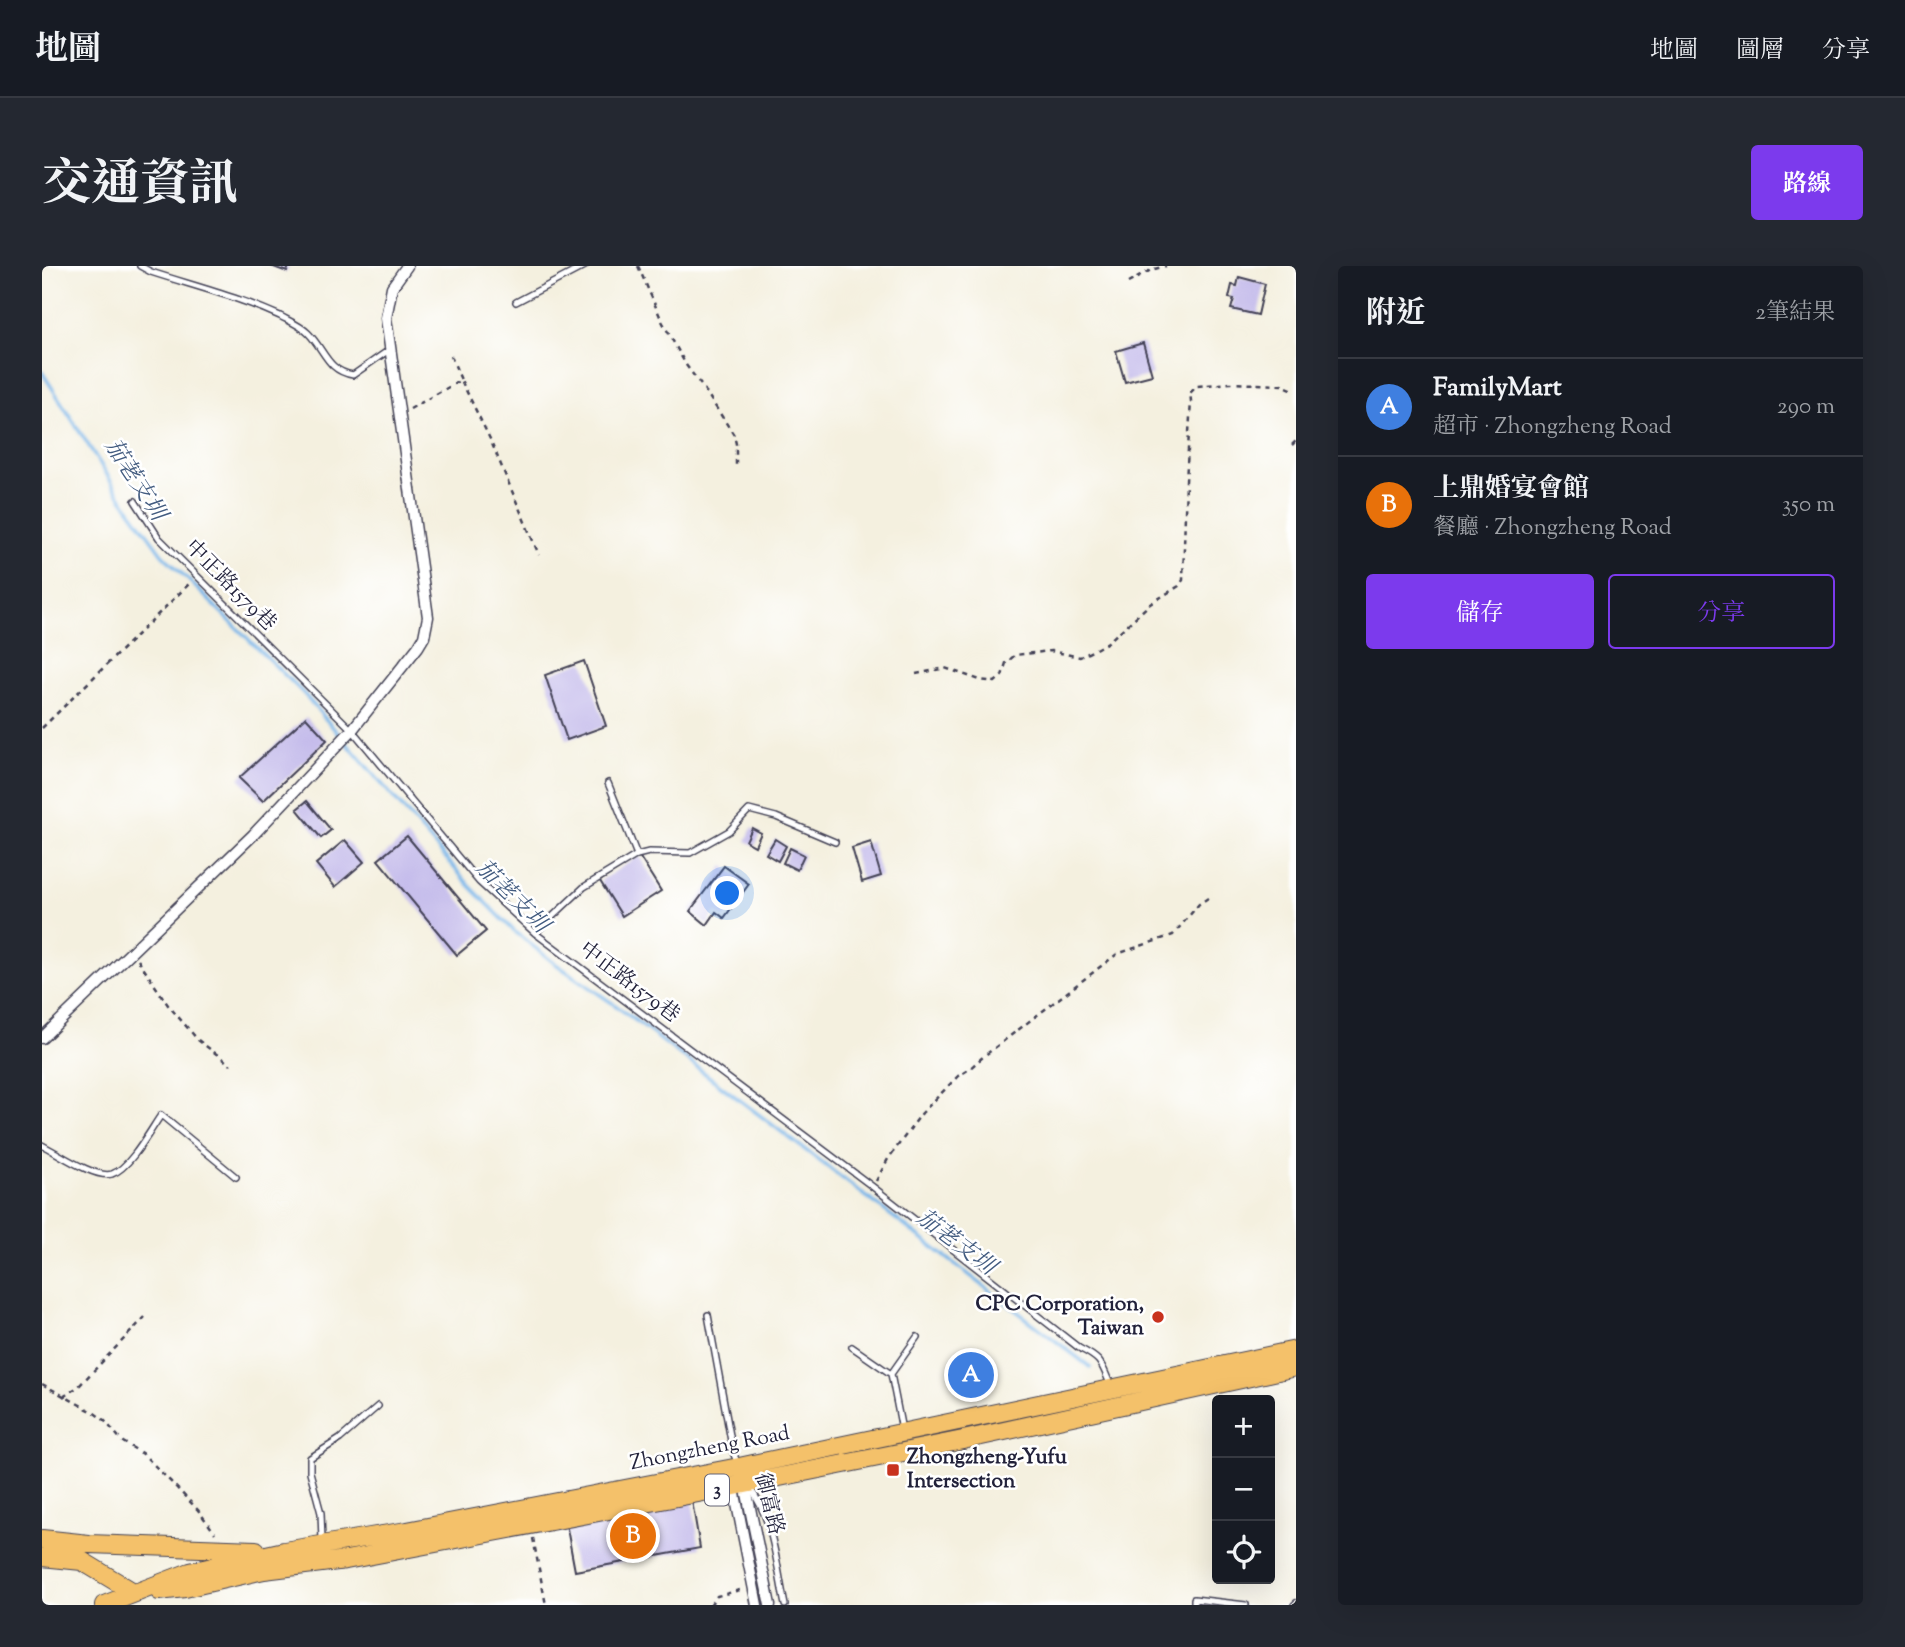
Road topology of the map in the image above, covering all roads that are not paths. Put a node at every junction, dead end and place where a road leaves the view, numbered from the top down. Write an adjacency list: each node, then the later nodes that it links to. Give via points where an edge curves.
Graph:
1 (140, 266): 5 (lane, via 262,308 297,325 341,373 353,375)
2 (407, 266): 5 (street, via 392,288 386,318)
3 (585, 266): 4 (lane)
4 (516, 302)
5 (389, 349): 7 (street, via 428,617 418,647)
6 (135, 501): 7 (lane, 中正路1579巷, via 159,538)
7 (352, 730): 11 (lane, 中正路1579巷, via 479,882); 12 (street, via 253,835)
8 (608, 783): 10 (lane)
9 (835, 842): 10 (lane, via 749,810 729,831 690,853)
10 (637, 855): 11 (lane, via 584,887)
11 (535, 933): 21 (lane, 中正路1579巷, via 1100,1361)
12 (42, 1038)
13 (42, 1145): 14 (lane, via 89,1171 110,1175 136,1152 160,1115)
14 (236, 1177)
15 (708, 1315): 25 (lane)
16 (917, 1337): 20 (lane)
17 (852, 1347): 20 (lane)
18 (1296, 1350): 21 (main road, Zhongzheng Road / 3)
19 (1296, 1367): 23 (main road, Zhongzheng Road / 3)
20 (891, 1374): 24 (lane)
21 (1112, 1389): 23 (lane, 中正路1579巷); 24 (main road, Zhongzheng Road / 3)
22 (378, 1406): 27 (lane, via 310,1458)
23 (1118, 1407): 25 (main road, Zhongzheng Road / 3, via 976,1438)
24 (903, 1433): 25 (main road, Zhongzheng Road / 3)
25 (740, 1479): 27 (main road, Zhongzheng Road / 3); 30 (main road, Zhongzheng Road / 3, via 346,1560); 32 (street, 御富路, via 735,1494); 33 (street, 御富路); 34 (lane, via 755,1494 766,1516)
26 (42, 1539): 28 (main road, 3)
27 (322, 1543): 28 (main road, Zhongzheng Road / 3)
28 (284, 1551): 30 (main road, Zhongzheng Road / 3, via 190,1572)
29 (42, 1557): 30 (main road, via 82,1561)
30 (135, 1593): 31 (main road, Zhongzheng Road)
31 (104, 1605)
32 (757, 1605)
33 (770, 1605)
34 (785, 1605)
35 (1194, 1605): 36 (lane, via 1194,1599)
36 (1246, 1605)

